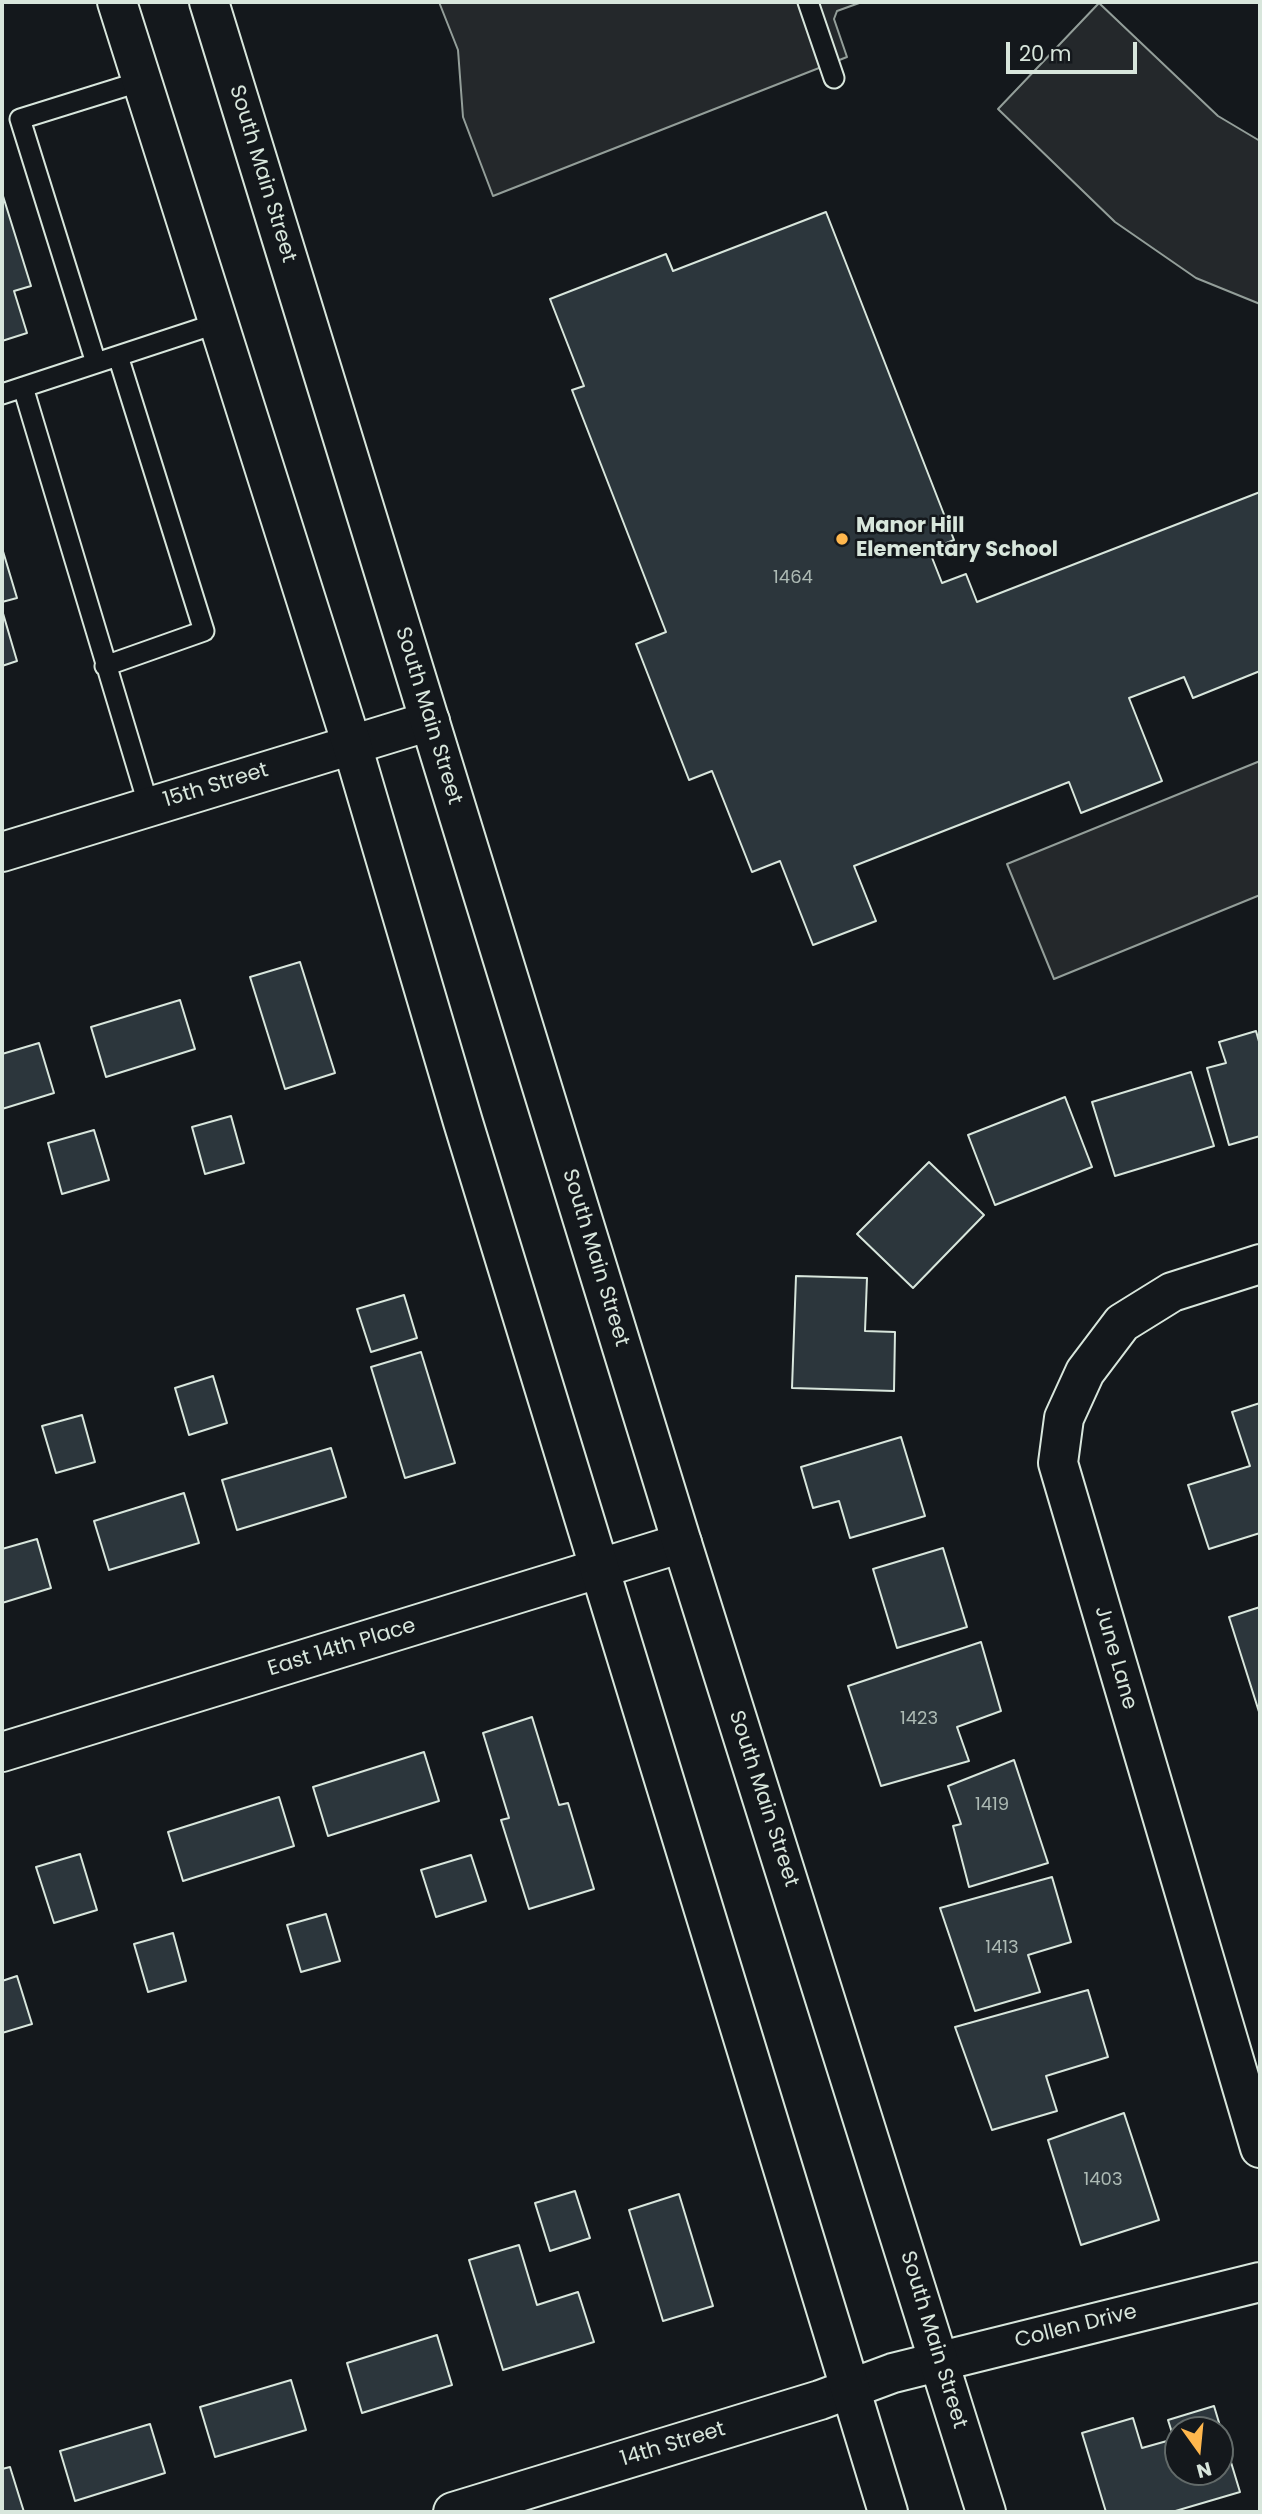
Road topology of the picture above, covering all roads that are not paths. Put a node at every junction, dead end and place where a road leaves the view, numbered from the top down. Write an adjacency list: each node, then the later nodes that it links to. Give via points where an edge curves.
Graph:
1 (117, 2): 5 (street)
2 (209, 2): 12 (street, South Main Street)
3 (808, 2): 4 (lane)
4 (834, 78)
5 (142, 81): 6 (street); 8 (lane, via 20,119)
6 (218, 323): 7 (lane); 13 (street)
7 (118, 356): 8 (lane); 11 (lane, via 204,631)
8 (96, 363): 9 (lane)
9 (23, 387): 10 (lane); 11 (lane)
10 (2, 394)
11 (105, 666): 14 (lane)
12 (430, 721): 13 (street, 15th Street); 17 (street, South Main Street)
13 (352, 745): 14 (street, 15th Street); 18 (street)
14 (149, 807): 15 (street, 15th Street)
15 (2, 852)
16 (1260, 1264): 20 (street, June Lane, via 1172,1292 1122,1323 1085,1372 1064,1418 1058,1463)
17 (682, 1542): 18 (street, East 14th Place); 22 (street, South Main Street)
18 (599, 1569): 19 (street, East 14th Place); 24 (street)
19 (2, 1752)
20 (1260, 2148)
21 (1260, 2282): 22 (street, Collen Drive)
22 (940, 2361): 23 (street, Collen Drive); 27 (street, South Main Street)
23 (892, 2373): 24 (street, 14th Street)
24 (850, 2391): 25 (street, 14th Street); 26 (street)
25 (453, 2512)
26 (888, 2512)
27 (986, 2512)

